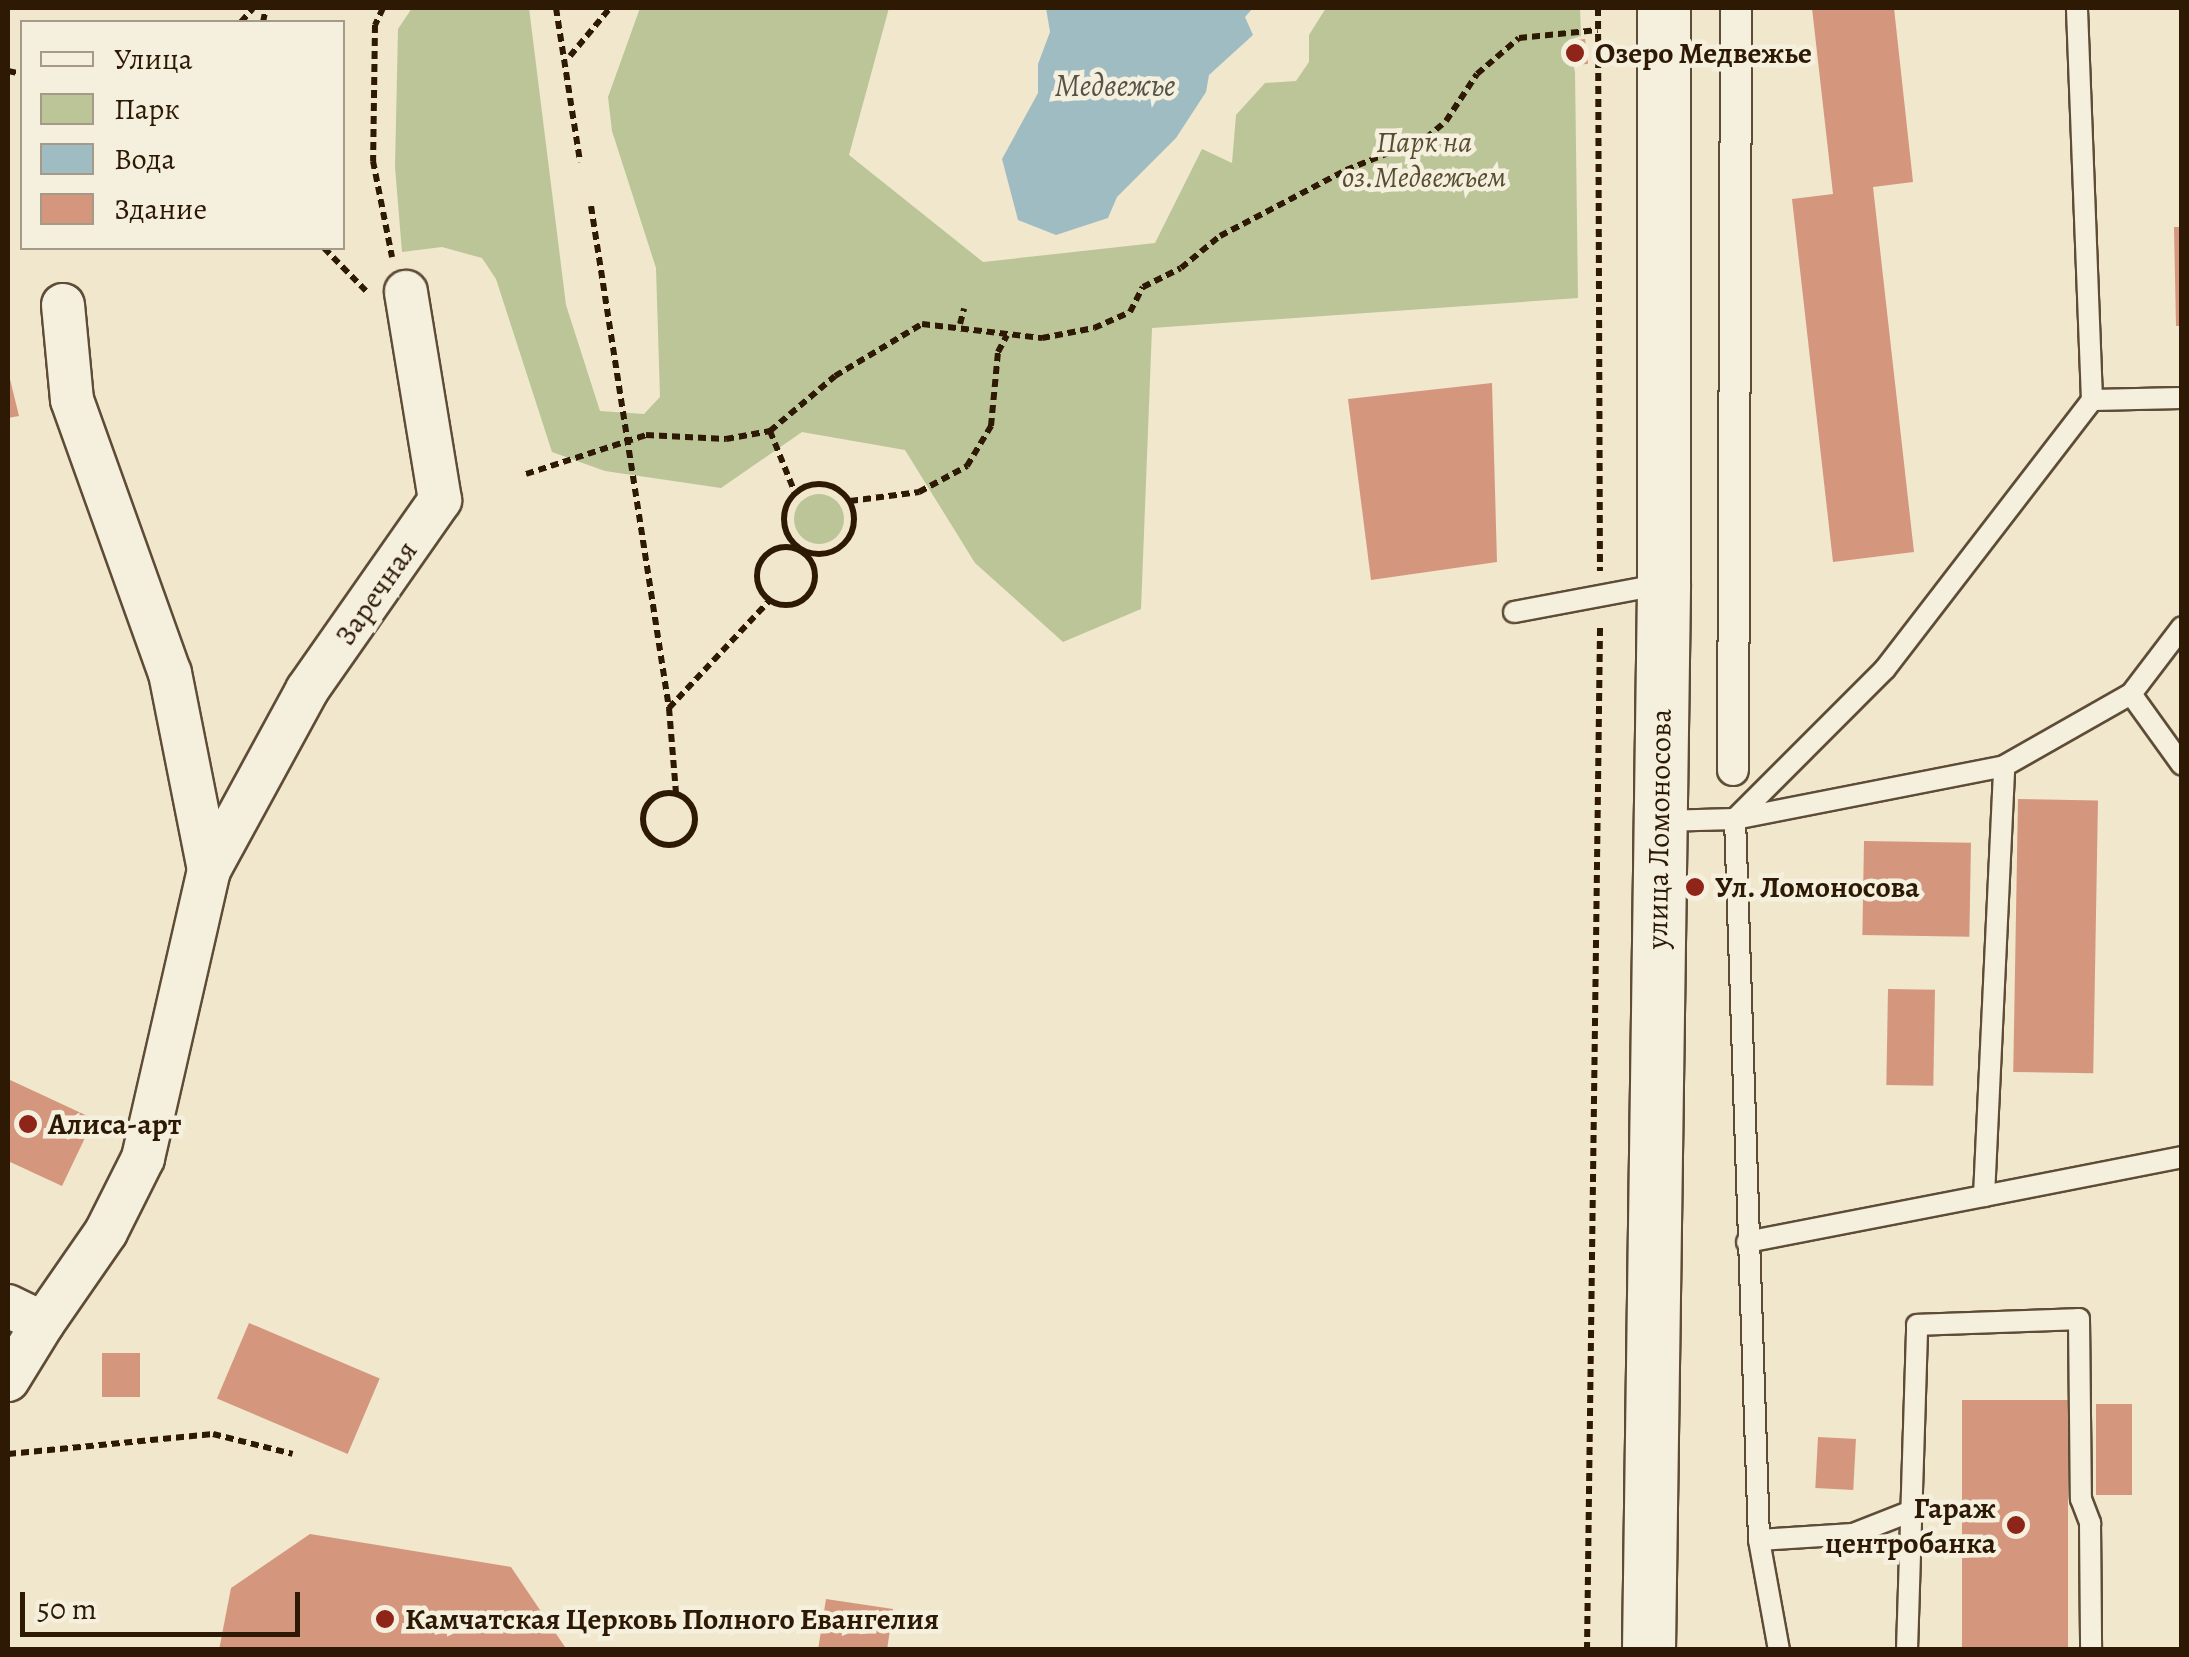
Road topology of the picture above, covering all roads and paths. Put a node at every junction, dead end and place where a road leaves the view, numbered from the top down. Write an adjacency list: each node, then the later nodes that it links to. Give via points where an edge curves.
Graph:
1 (384, 8): 13 (path, via 375,25 374,161)
2 (556, 8): 10 (path)
3 (610, 8): 9 (path)
4 (1598, 8): 8 (path)
5 (1664, 8): 25 (street, улица Ломоносова)
6 (1736, 8): 34 (street)
7 (2077, 8): 19 (lane)
8 (1598, 30): 17 (path, via 1519,38 1477,74 1446,121 1426,138 1346,170 1220,236 1181,268 1143,286 1130,312 1069,336); 26 (path)
9 (570, 56)
10 (580, 162)
11 (591, 206): 21 (path)
12 (327, 250): 13 (path)
13 (392, 297): 38 (street, Заречная, via 440,500 308,690)
14 (63, 305): 38 (street, Заречная, via 72,400 170,674)
15 (964, 309): 16 (path)
16 (960, 324): 17 (path); 20 (path, via 930,323 901,332)
17 (1007, 335): 24 (path, via 998,352 991,426 967,466 919,492)
18 (2182, 398): 19 (lane)
19 (2092, 400): 36 (lane, via 1884,669)
20 (770, 431): 21 (path, via 726,439 668,434); 23 (path)
21 (625, 440): 22 (path); 31 (path)
22 (526, 474)
23 (796, 493): 24 (path, via 825,484); 24 (path, via 785,527 801,550 819,554 850,537)
24 (850, 501)
25 (1664, 584): 26 (lane); 37 (street, улица Ломоносова)
26 (1600, 597): 28 (lane); 48 (path)
27 (770, 600): 27 (path, via 788,605 810,591 815,574 803,552 777,548 763,557 757,581); 31 (path)
28 (1514, 612)
29 (2181, 628): 30 (lane)
30 (2132, 694): 32 (lane); 33 (lane)
31 (670, 708): 35 (path)
32 (2182, 765)
33 (2004, 766): 36 (lane); 40 (lane)
34 (1733, 770)
35 (676, 794): 35 (path, via 659,795 646,807 644,824 660,843 676,844 693,830 692,808)
36 (1735, 819): 37 (lane); 41 (lane)
37 (1658, 821): 49 (street, улица Ломоносова)
38 (209, 870): 42 (street, Заречная, via 143,1158 106,1232)
39 (2182, 1157): 40 (lane)
40 (1984, 1196): 41 (lane)
41 (1747, 1242): 47 (lane)
42 (25, 1314): 43 (street, Заречная)
43 (8, 1380)
44 (8, 1454): 45 (path, via 213,1434)
45 (293, 1454)
46 (1908, 1512): 47 (lane, via 1853,1534); 51 (lane); 52 (lane, via 1918,1325 2079,1319 2080,1500 2090,1524)
47 (1759, 1540): 50 (lane)
48 (1587, 1650)
49 (1649, 1650)
50 (1779, 1650)
51 (1907, 1650)
52 (2091, 1650)

